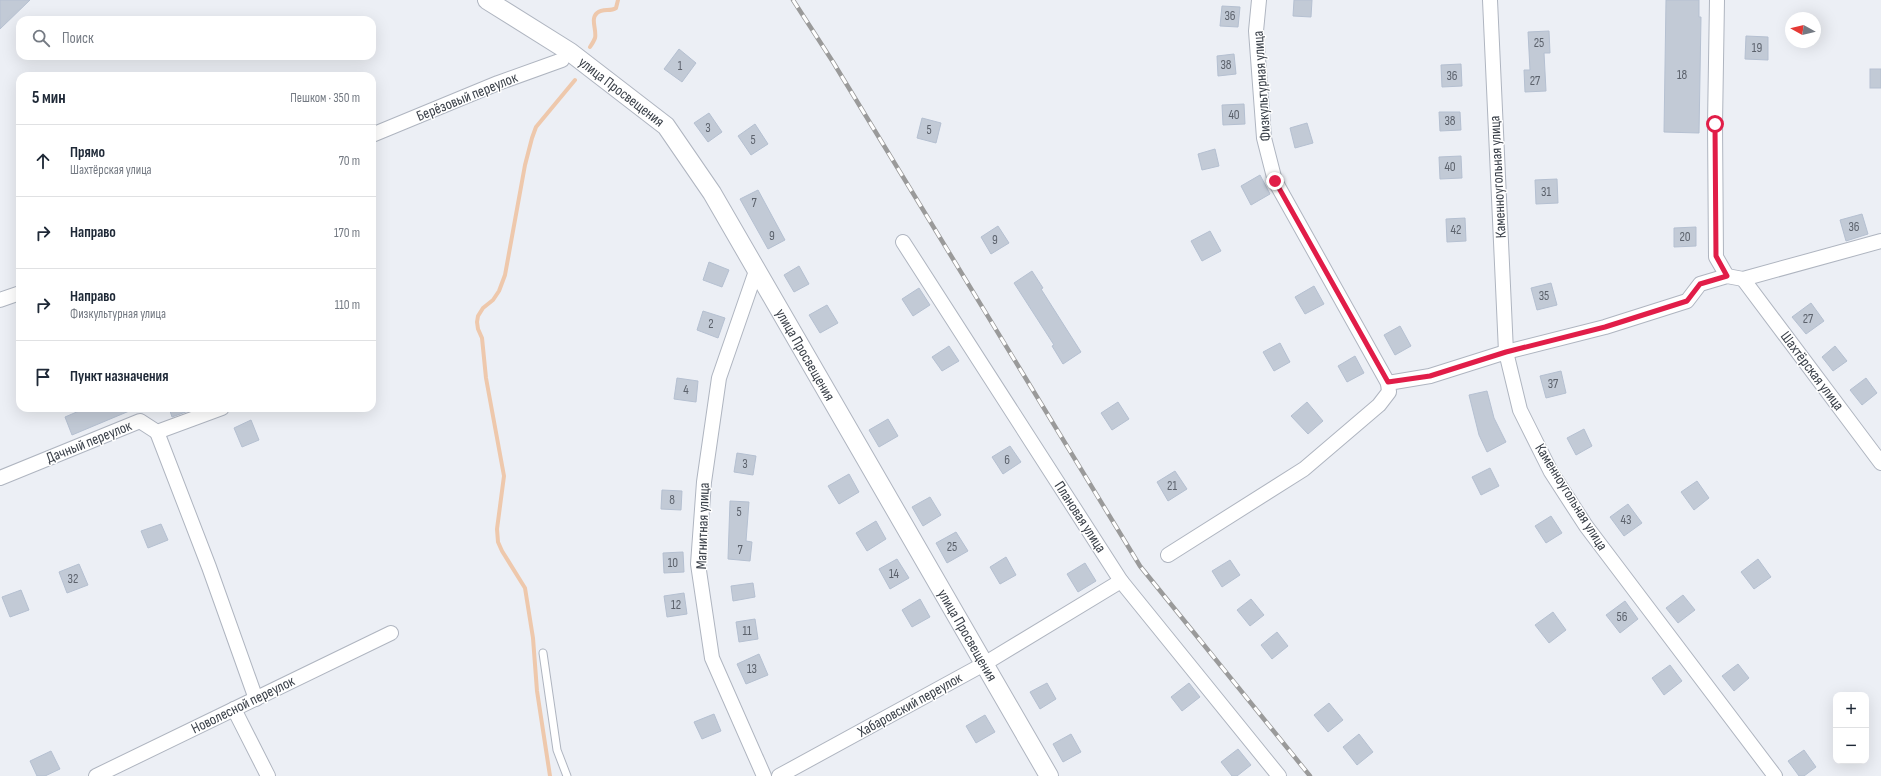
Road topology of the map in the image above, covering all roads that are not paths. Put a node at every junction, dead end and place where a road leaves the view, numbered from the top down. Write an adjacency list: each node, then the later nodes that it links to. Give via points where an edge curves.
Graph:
1 (487, 0): 9 (street, улица Просвещения, via 570,52 666,126 712,192)
2 (1259, 0): 15 (street, Физкультурная улица, via 1256,31 1264,138 1275,181)
3 (1490, 0): 14 (street, Каменноугольная улица)
4 (1717, 0): 10 (street, via 1716,256)
5 (562, 60): 6 (street, Берёзовый переулок, via 498,83)
6 (376, 133)
7 (1881, 241): 11 (street)
8 (903, 242): 21 (street, Плановая улица)
9 (756, 271): 24 (street, улица Просвещения); 30 (street, Магнитная улица, via 718,378 704,482 698,564 712,658)
10 (1727, 276): 11 (street); 14 (street, via 1700,284 1687,301 1605,327)
11 (1743, 279): 18 (street, Шахтёрская улица)
12 (16, 294): 13 (street)
13 (0, 300)
14 (1506, 352): 15 (street, via 1430,376); 34 (street, Каменноугольная улица, via 1520,410 1551,472 1634,592)
15 (1388, 382): 20 (street, via 1389,392 1379,405 1304,469)
16 (211, 412): 17 (street)
17 (157, 432): 19 (street, Дачный переулок, via 140,421); 25 (street)
18 (1881, 464)
19 (0, 478)
20 (1168, 555)
21 (1121, 581): 24 (street, Хабаровский переулок); 33 (street, Плановая улица)
22 (391, 633): 25 (street, Новолесной переулок)
23 (543, 653): 29 (lane, via 557,750)
24 (984, 664): 31 (street, Хабаровский переулок); 32 (street, улица Просвещения)
25 (256, 699): 26 (street, Новолесной переулок)
26 (234, 709): 27 (street, Новолесной переулок); 28 (street)
27 (96, 776)
28 (268, 776)
29 (567, 776)
30 (764, 776)
31 (779, 776)
32 (1049, 776)
33 (1279, 776)
34 (1775, 776)

